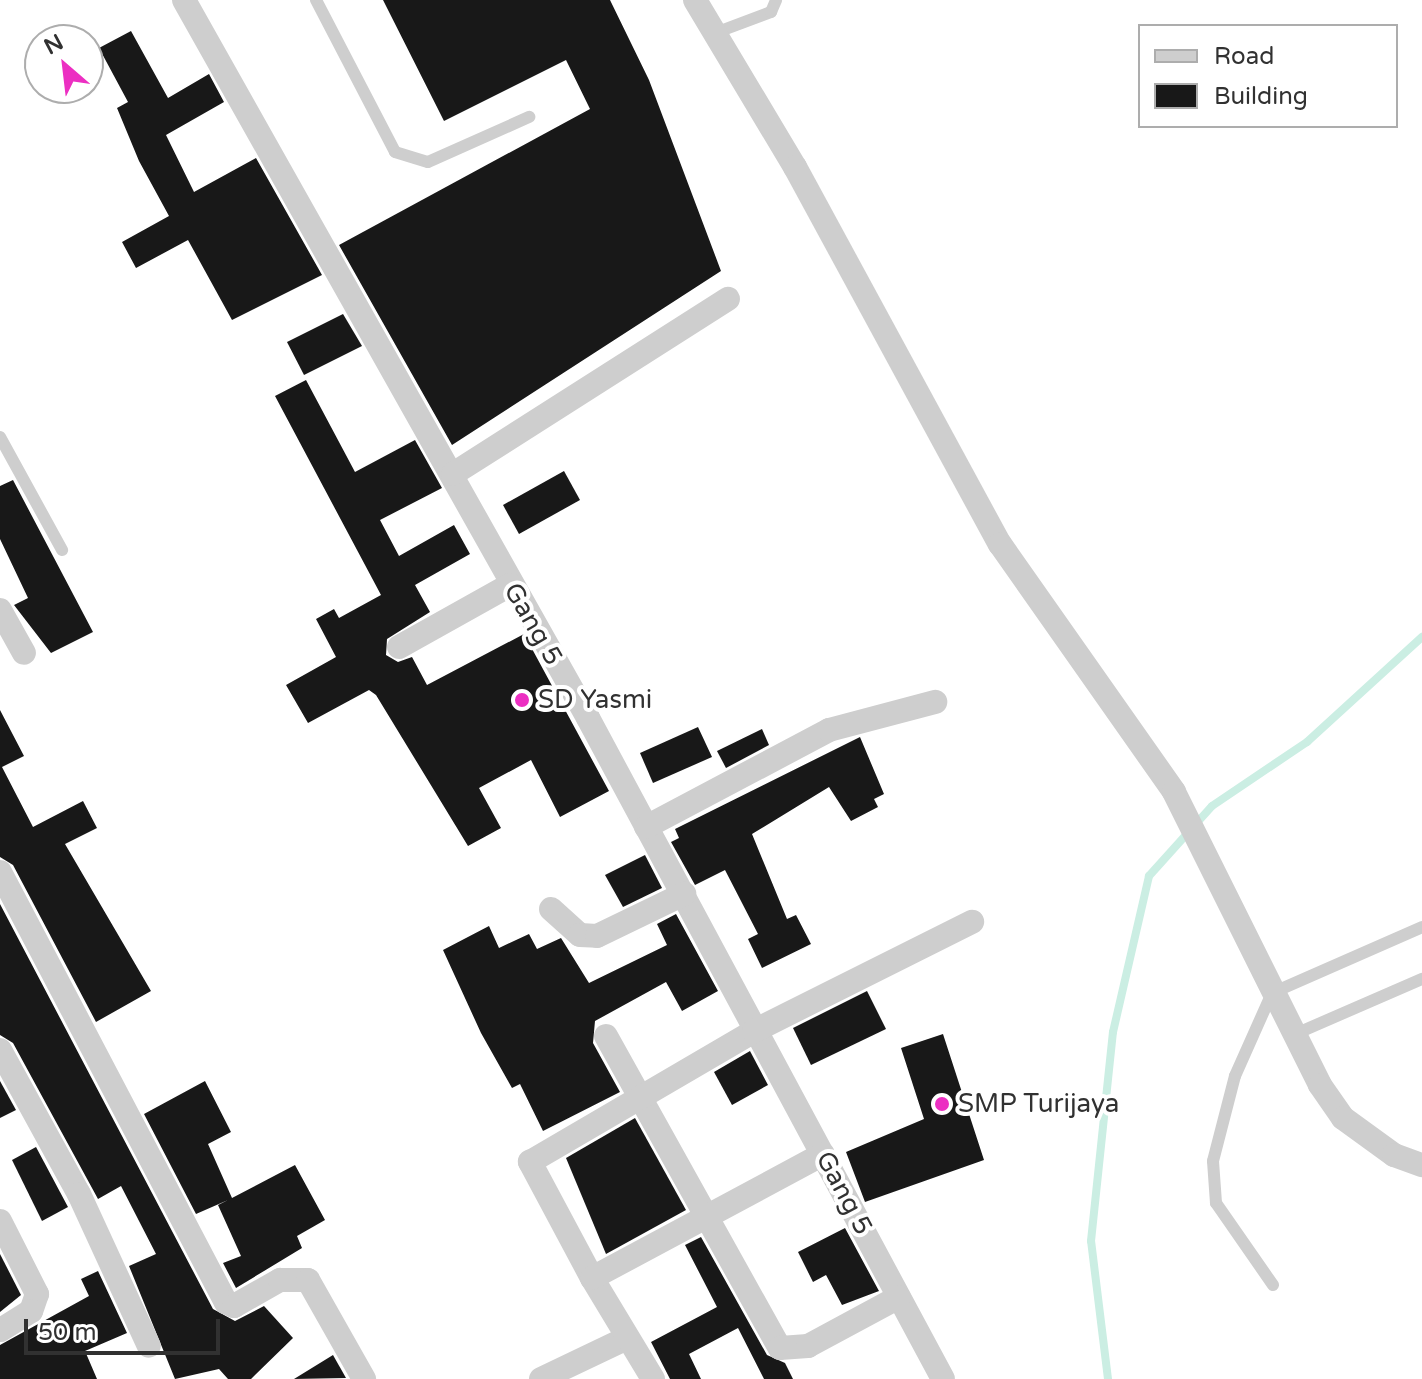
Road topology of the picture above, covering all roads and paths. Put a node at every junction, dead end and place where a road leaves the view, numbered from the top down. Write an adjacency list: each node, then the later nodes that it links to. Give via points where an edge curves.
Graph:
1 (184, 0): 9 (street, Gang 5)
2 (316, 0): 6 (lane, via 395,152 428,162)
3 (695, 0): 5 (street)
4 (776, 0): 5 (lane, via 771,12)
5 (715, 33): 23 (street, via 1000,544 1174,792)
6 (529, 117)
7 (728, 299): 9 (street)
8 (0, 437): 10 (lane)
9 (453, 474): 11 (street, Gang 5)
10 (62, 550)
11 (510, 585): 13 (street); 16 (street, Gang 5)
12 (0, 610): 14 (street)
13 (399, 647)
14 (24, 653)
15 (935, 702): 16 (street, via 829,730)
16 (646, 827): 18 (street, Gang 5)
17 (0, 872): 39 (street, via 226,1302 234,1306 280,1280 308,1280)
18 (684, 894): 19 (street, via 597,936 580,935); 24 (street, Gang 5)
19 (551, 909)
20 (972, 922): 24 (street)
21 (1422, 927): 23 (lane)
22 (1422, 979): 25 (lane)
23 (1272, 993): 25 (street); 34 (lane, via 1235,1076 1213,1161 1216,1203)
24 (754, 1031): 28 (street); 29 (street, Gang 5)
25 (1293, 1035): 30 (street, via 1343,1118 1394,1155)
26 (606, 1036): 28 (street)
27 (0, 1050): 38 (street, via 79,1194)
28 (640, 1096): 31 (street); 33 (street, via 530,1162)
29 (823, 1154): 31 (street); 35 (street, Gang 5)
30 (1422, 1165)
31 (706, 1216): 33 (street); 35 (street, via 786,1352)
32 (0, 1221): 36 (street, via 37,1294 31,1311)
33 (592, 1278): 37 (street)
34 (1273, 1285)
35 (899, 1297): 42 (street, Gang 5)
36 (0, 1330)
37 (627, 1338): 40 (street); 41 (street)
38 (149, 1346)
39 (364, 1379)
40 (541, 1379)
41 (653, 1379)
42 (943, 1379)

